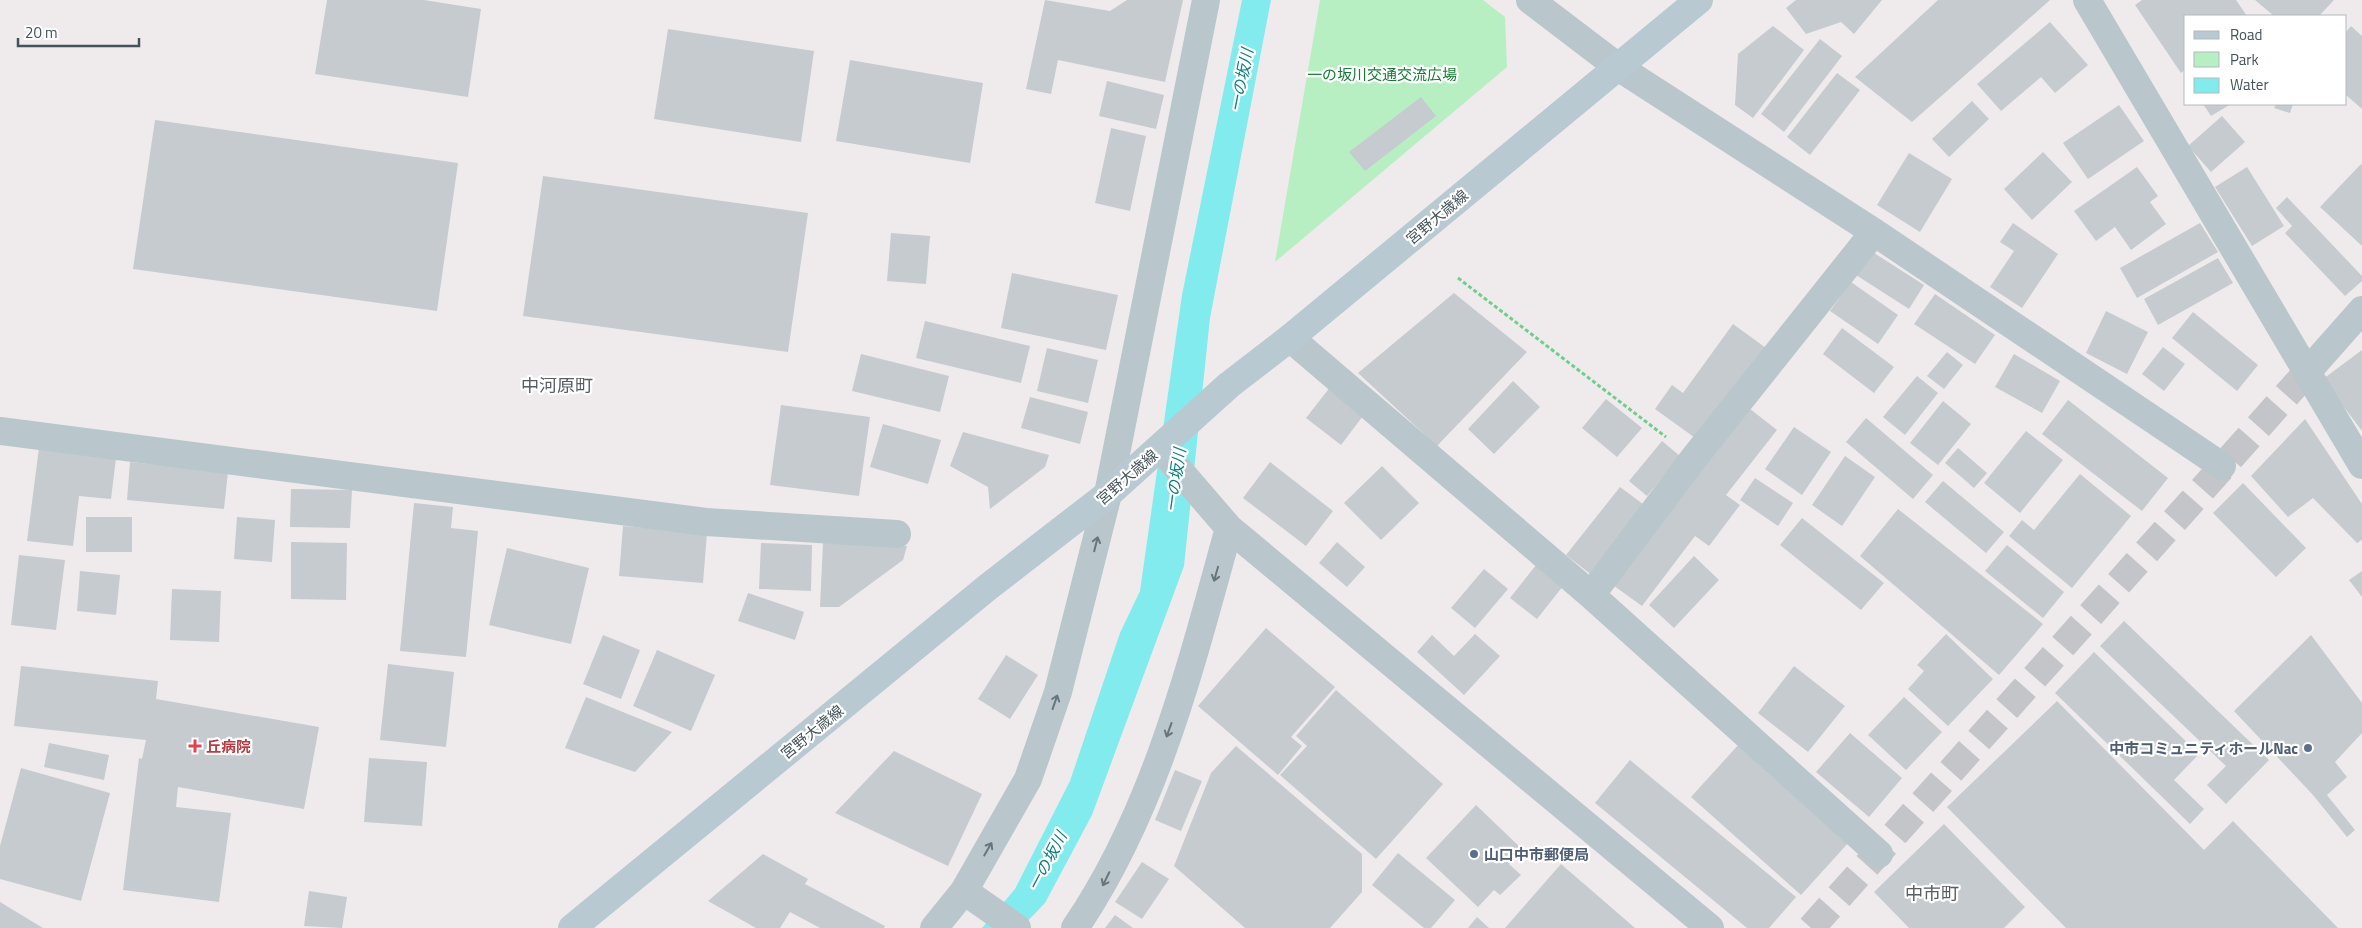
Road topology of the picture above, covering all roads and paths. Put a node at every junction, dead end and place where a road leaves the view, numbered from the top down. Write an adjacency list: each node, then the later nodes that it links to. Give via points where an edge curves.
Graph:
1 (1206, 0): 16 (street)
2 (1530, 0): 5 (street)
3 (1699, 0): 5 (main road, 宮野大歳線)
4 (2087, 0): 10 (street)
5 (1618, 67): 6 (street); 9 (main road, 宮野大歳線)
6 (1874, 232): 13 (street); 15 (street)
7 (1458, 278): 13 (path)
8 (2362, 310): 10 (street)
9 (1290, 338): 12 (main road, 宮野大歳線, via 1211,401); 19 (street)
10 (2308, 371): 14 (street)
11 (0, 431): 18 (street, via 706,522)
12 (1160, 448): 16 (main road, 宮野大歳線); 17 (street)
13 (1694, 458): 19 (street)
14 (2362, 465)
15 (2222, 466)
16 (1108, 494): 21 (street, one-way to 16, via 1028,778 1058,692); 22 (main road, 宮野大歳線, via 988,587)
17 (1229, 528): 25 (street, one-way to 25, via 1184,690 1137,814 1101,890); 26 (street)
18 (897, 534)
19 (1591, 595): 20 (street)
20 (1879, 854)
21 (964, 891): 23 (street); 24 (street)
22 (572, 928)
23 (934, 928)
24 (1017, 928)
25 (1075, 928)
26 (1710, 928)

